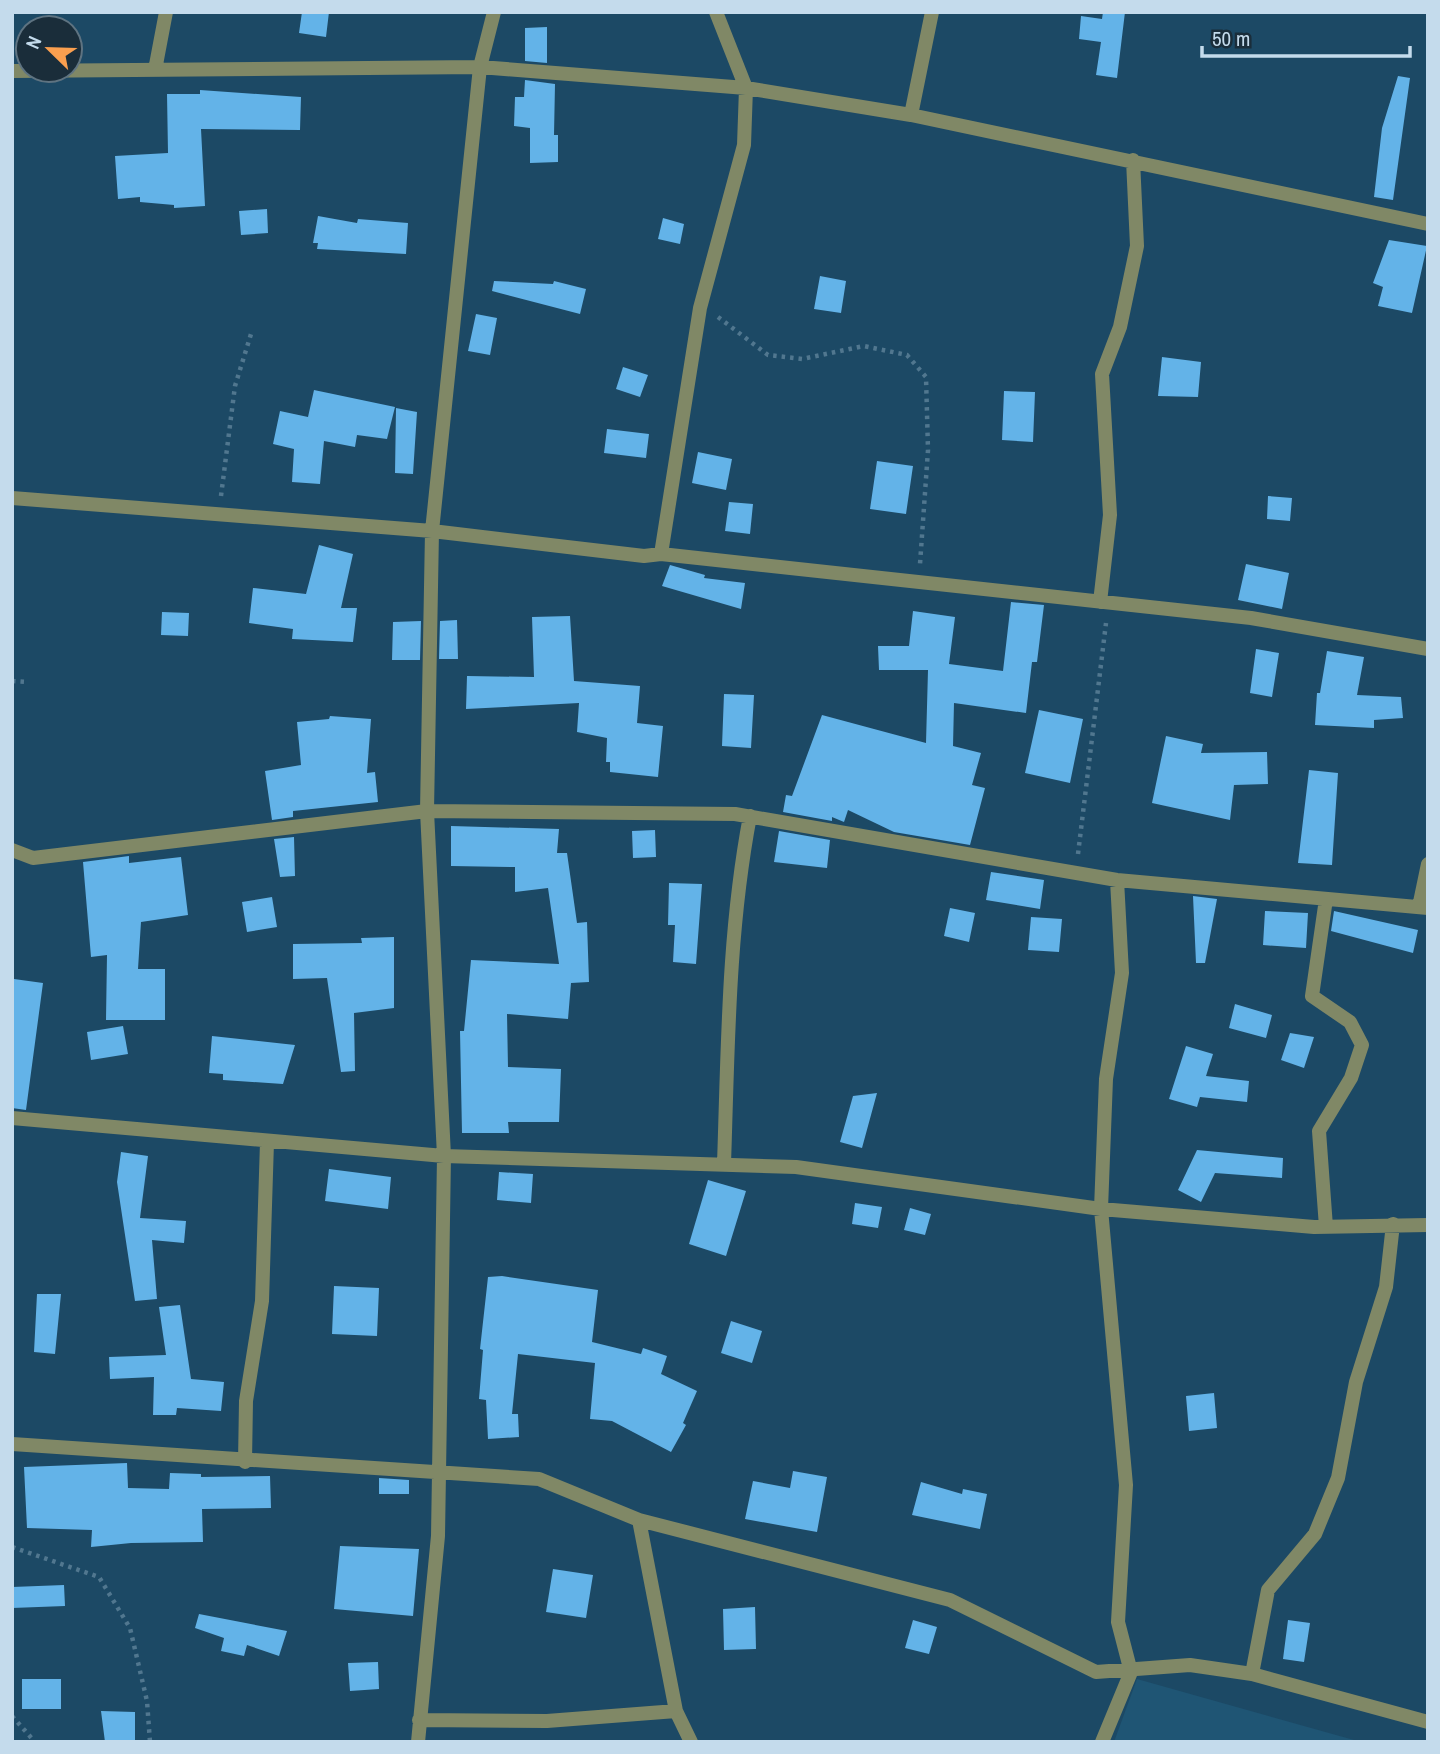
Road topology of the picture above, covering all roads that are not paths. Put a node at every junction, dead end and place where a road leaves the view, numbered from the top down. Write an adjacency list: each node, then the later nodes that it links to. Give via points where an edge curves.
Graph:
1 (166, 12): 6 (street)
2 (494, 12): 5 (street)
3 (716, 12): 8 (street)
4 (932, 12): 9 (street)
5 (480, 67): 6 (street); 8 (street); 13 (street)
6 (155, 70): 7 (street)
7 (12, 71)
8 (746, 88): 9 (street); 14 (street, via 744,145 700,308)
9 (911, 115): 10 (street)
10 (1133, 160): 11 (street); 15 (street, via 1137,246 1120,327 1102,374 1110,515)
11 (1428, 224)
12 (12, 498): 13 (street)
13 (432, 531): 14 (street, via 644,556); 17 (street)
14 (661, 554): 15 (street)
15 (1104, 603): 16 (street, via 1251,618)
16 (1428, 649)
17 (427, 811): 18 (street); 19 (street, via 33,858); 26 (street)
18 (750, 816): 21 (street); 27 (street, via 731,953)
19 (12, 849)
20 (1428, 864): 23 (street)
21 (1117, 880): 22 (street); 28 (street, via 1122,973 1105,1079)
22 (1326, 899): 23 (street); 31 (street, via 1312,996 1350,1022 1362,1045 1351,1078 1320,1132)
23 (1424, 907)
24 (12, 1118): 25 (street)
25 (267, 1142): 26 (street); 33 (street, via 262,1301 246,1401)
26 (444, 1156): 27 (street); 34 (street)
27 (724, 1164): 28 (street, via 796,1167)
28 (1101, 1209): 31 (street); 36 (street, via 1126,1485 1118,1622)
29 (1393, 1224): 30 (street); 31 (street); 37 (street, via 1386,1287 1356,1382 1338,1478 1315,1534 1268,1590)
30 (1428, 1225)
31 (1326, 1227)
32 (12, 1444): 33 (street)
33 (245, 1462): 34 (street)
34 (440, 1471): 35 (street, via 539,1479); 39 (street)
35 (639, 1520): 36 (street, via 950,1600 1096,1672); 38 (street)
36 (1130, 1669): 37 (street, via 1190,1665); 43 (street)
37 (1252, 1674): 40 (street)
38 (676, 1711): 39 (street, via 547,1721); 42 (street)
39 (419, 1720): 41 (street)
40 (1428, 1722)
41 (418, 1742)
42 (691, 1742)
43 (1102, 1742)

